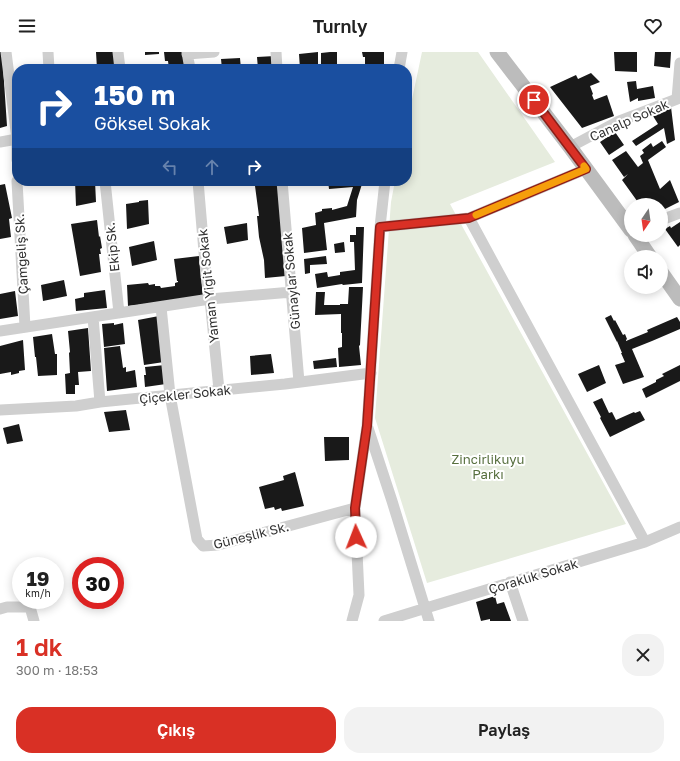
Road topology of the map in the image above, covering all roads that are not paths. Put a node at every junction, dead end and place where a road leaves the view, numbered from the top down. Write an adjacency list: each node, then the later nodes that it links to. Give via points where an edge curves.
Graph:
1 (6, 52): 15 (street)
2 (48, 52): 10 (street)
3 (118, 52): 11 (street)
4 (214, 52): 8 (street)
5 (276, 52): 13 (street)
6 (402, 52): 14 (street)
7 (497, 52): 18 (street)
8 (187, 53): 12 (street)
9 (680, 63): 18 (street, Canalp Sokak, via 677,99 618,122)
10 (49, 64)
11 (119, 64)
12 (189, 64)
13 (276, 64)
14 (400, 64)
15 (12, 99)
16 (12, 140): 17 (street)
17 (0, 142)
18 (570, 147): 19 (street)
19 (586, 169): 27 (street); 28 (street)
20 (17, 186): 37 (street, Çamgeliş Sk.)
21 (106, 186): 35 (street, Ekip Sk.)
22 (198, 186): 32 (street, Yaman Yiğit Sokak)
23 (282, 186): 31 (street, Günaylar Sokak)
24 (384, 186): 29 (street)
25 (680, 213): 26 (street)
26 (668, 217)
27 (469, 218): 29 (street); 48 (street)
28 (624, 221)
29 (380, 227): 39 (street)
30 (668, 282): 33 (street)
31 (292, 292): 32 (street); 40 (street, Günaylar Sokak)
32 (210, 299): 34 (street); 41 (street, Yaman Yiğit Sokak)
33 (680, 299)
34 (161, 307): 35 (street); 42 (street)
35 (119, 313): 36 (street)
36 (93, 317): 37 (street); 43 (street)
37 (24, 327): 38 (street)
38 (0, 331)
39 (370, 373): 40 (street, Çiçekler Sokak); 45 (street)
40 (299, 382): 41 (street, Çiçekler Sokak)
41 (219, 390): 42 (street, Çiçekler Sokak)
42 (170, 395): 43 (street, Çiçekler Sokak); 46 (street, Güneşlik Sk., via 197,539 203,546 218,545)
43 (100, 402): 44 (street, Çiçekler Sokak, via 76,406)
44 (0, 410)
45 (367, 426): 46 (street); 50 (street)
46 (355, 508): 53 (street, via 359,595)
47 (680, 528): 48 (street, Çoraklık Sokak)
48 (645, 542): 49 (street, Çoraklık Sokak)
49 (510, 582): 50 (street, Çoraklık Sokak); 56 (street)
50 (426, 608): 54 (street, Çoraklık Sokak); 55 (street)
51 (0, 609): 52 (street, via 30,607)
52 (34, 621)
53 (352, 621)
54 (384, 621)
55 (429, 621)
56 (523, 621)

